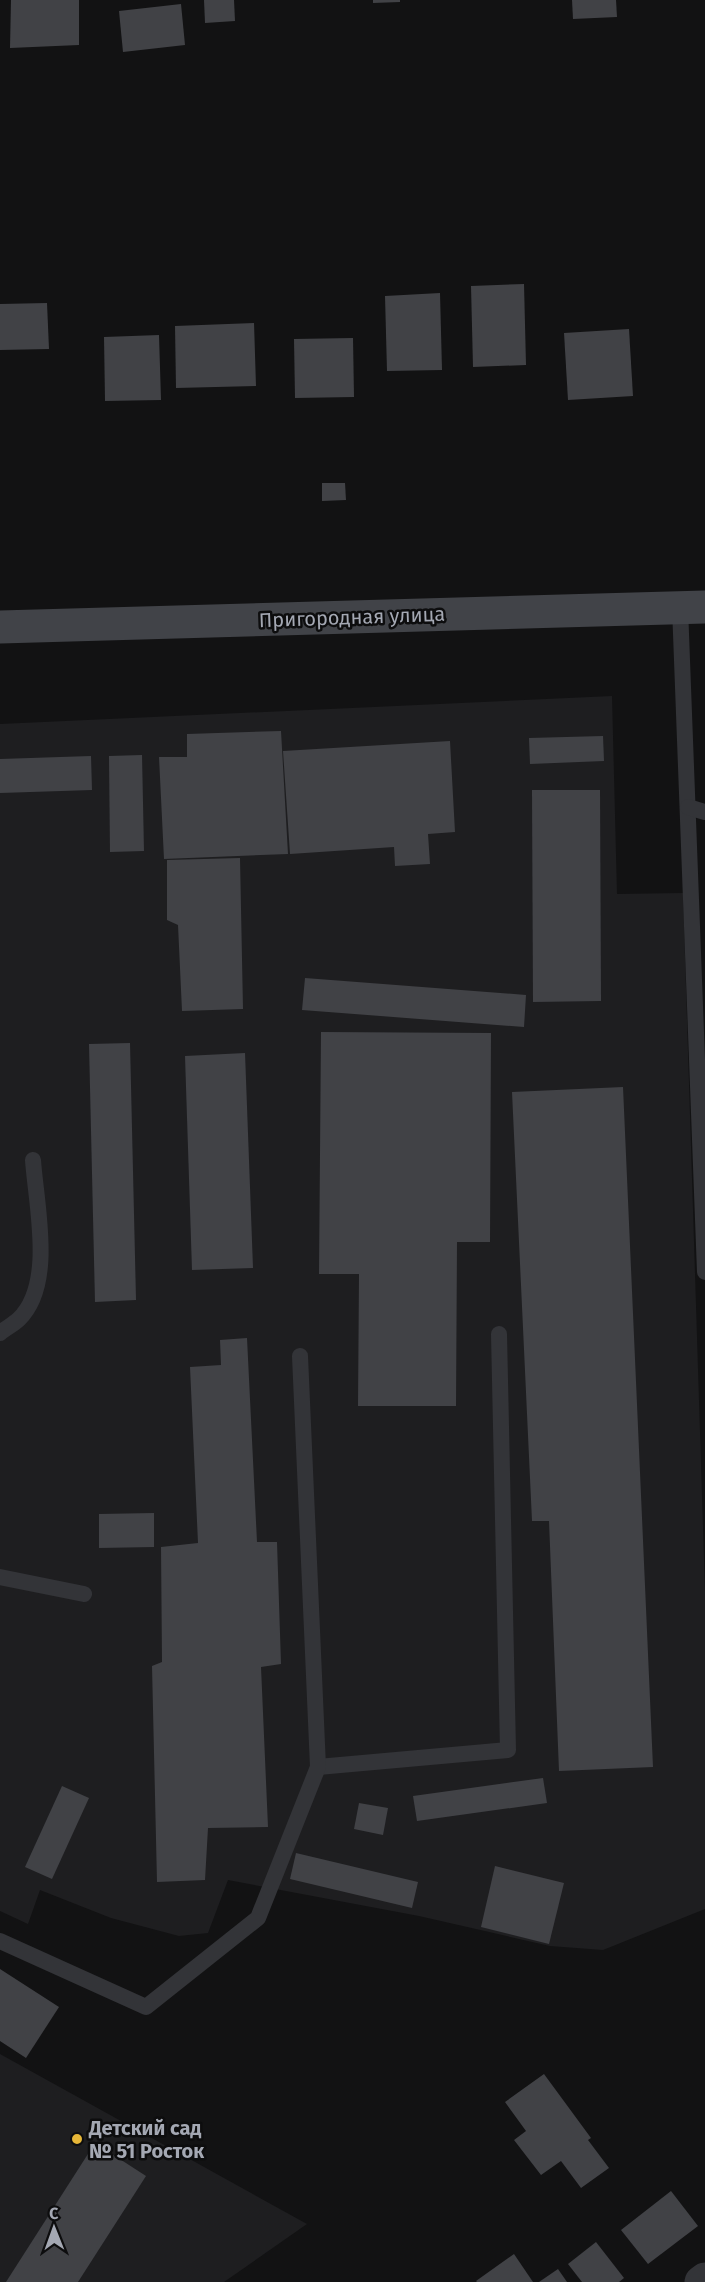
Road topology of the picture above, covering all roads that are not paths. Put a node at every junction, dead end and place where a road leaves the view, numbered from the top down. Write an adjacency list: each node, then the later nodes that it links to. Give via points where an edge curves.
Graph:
1 (693, 607): 2 (street, Пригородная улица); 3 (lane)
2 (0, 627)
3 (688, 807): 4 (lane); 6 (lane)
4 (705, 812)
5 (33, 1160): 8 (lane, via 42,1269 32,1300 20,1319)
6 (704, 1205): 7 (lane)
7 (705, 1272)
8 (0, 1333)
9 (500, 1334): 13 (lane, via 508,1750)
10 (300, 1356): 13 (lane)
11 (0, 1576): 12 (lane)
12 (84, 1594)
13 (318, 1767): 14 (lane, via 258,1918 146,2007)
14 (0, 1941)
15 (705, 2279): 16 (street)
16 (701, 2282)

